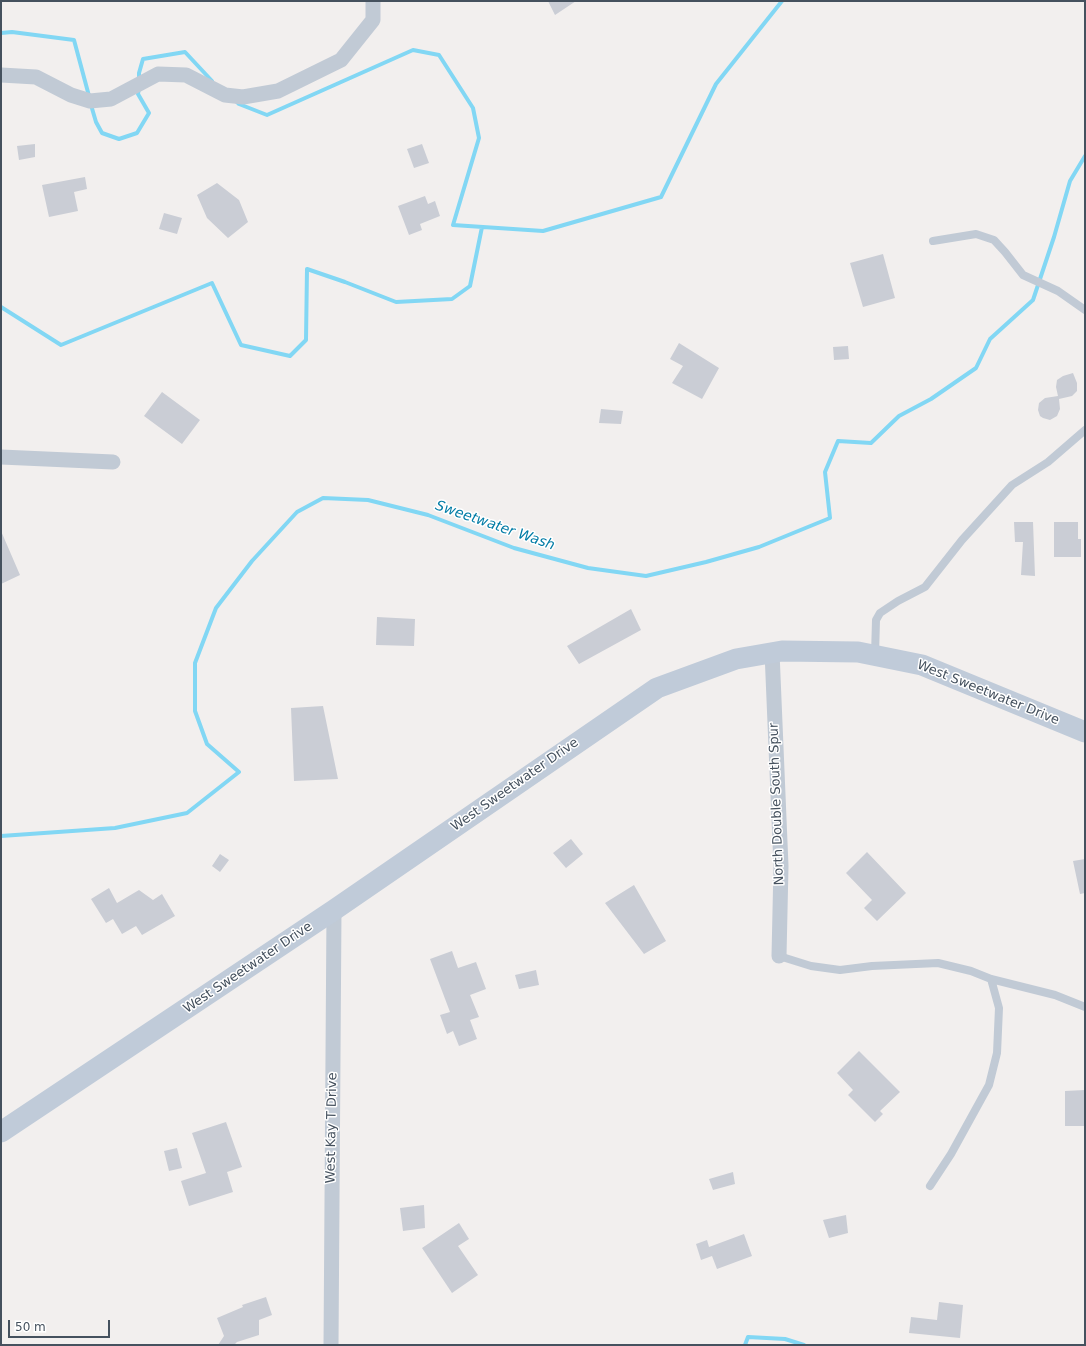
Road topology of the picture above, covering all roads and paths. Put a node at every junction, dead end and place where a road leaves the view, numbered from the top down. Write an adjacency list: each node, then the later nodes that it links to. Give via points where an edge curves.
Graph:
1 (373, 1): 2 (street, via 373,20 341,60 278,91 243,97 226,95 186,75 158,74 111,99 90,101 71,95 36,77)
2 (1, 75)
3 (933, 241): 4 (lane, via 976,234 994,240 1023,275 1058,291)
4 (1085, 310)
5 (1085, 430): 9 (lane, via 1048,462 1012,485 962,540 925,587 880,613 876,620)
6 (1, 457): 7 (street)
7 (113, 462)
8 (772, 652): 9 (street, West Sweetwater Drive, via 858,652); 11 (street, West Sweetwater Drive, via 736,658 657,688); 12 (street, North Double South Spur, via 780,866)
9 (875, 655): 10 (street, West Sweetwater Drive, via 922,665)
10 (1085, 732)
11 (334, 910): 15 (street, West Sweetwater Drive); 17 (street, West Kay T Drive)
12 (779, 956): 13 (lane, via 811,966 840,970 872,966 938,964 971,970)
13 (991, 979): 14 (lane); 16 (lane, via 1000,1008 997,1053 989,1085)
14 (1085, 1007)
15 (1, 1132)
16 (930, 1186)
17 (331, 1345)

